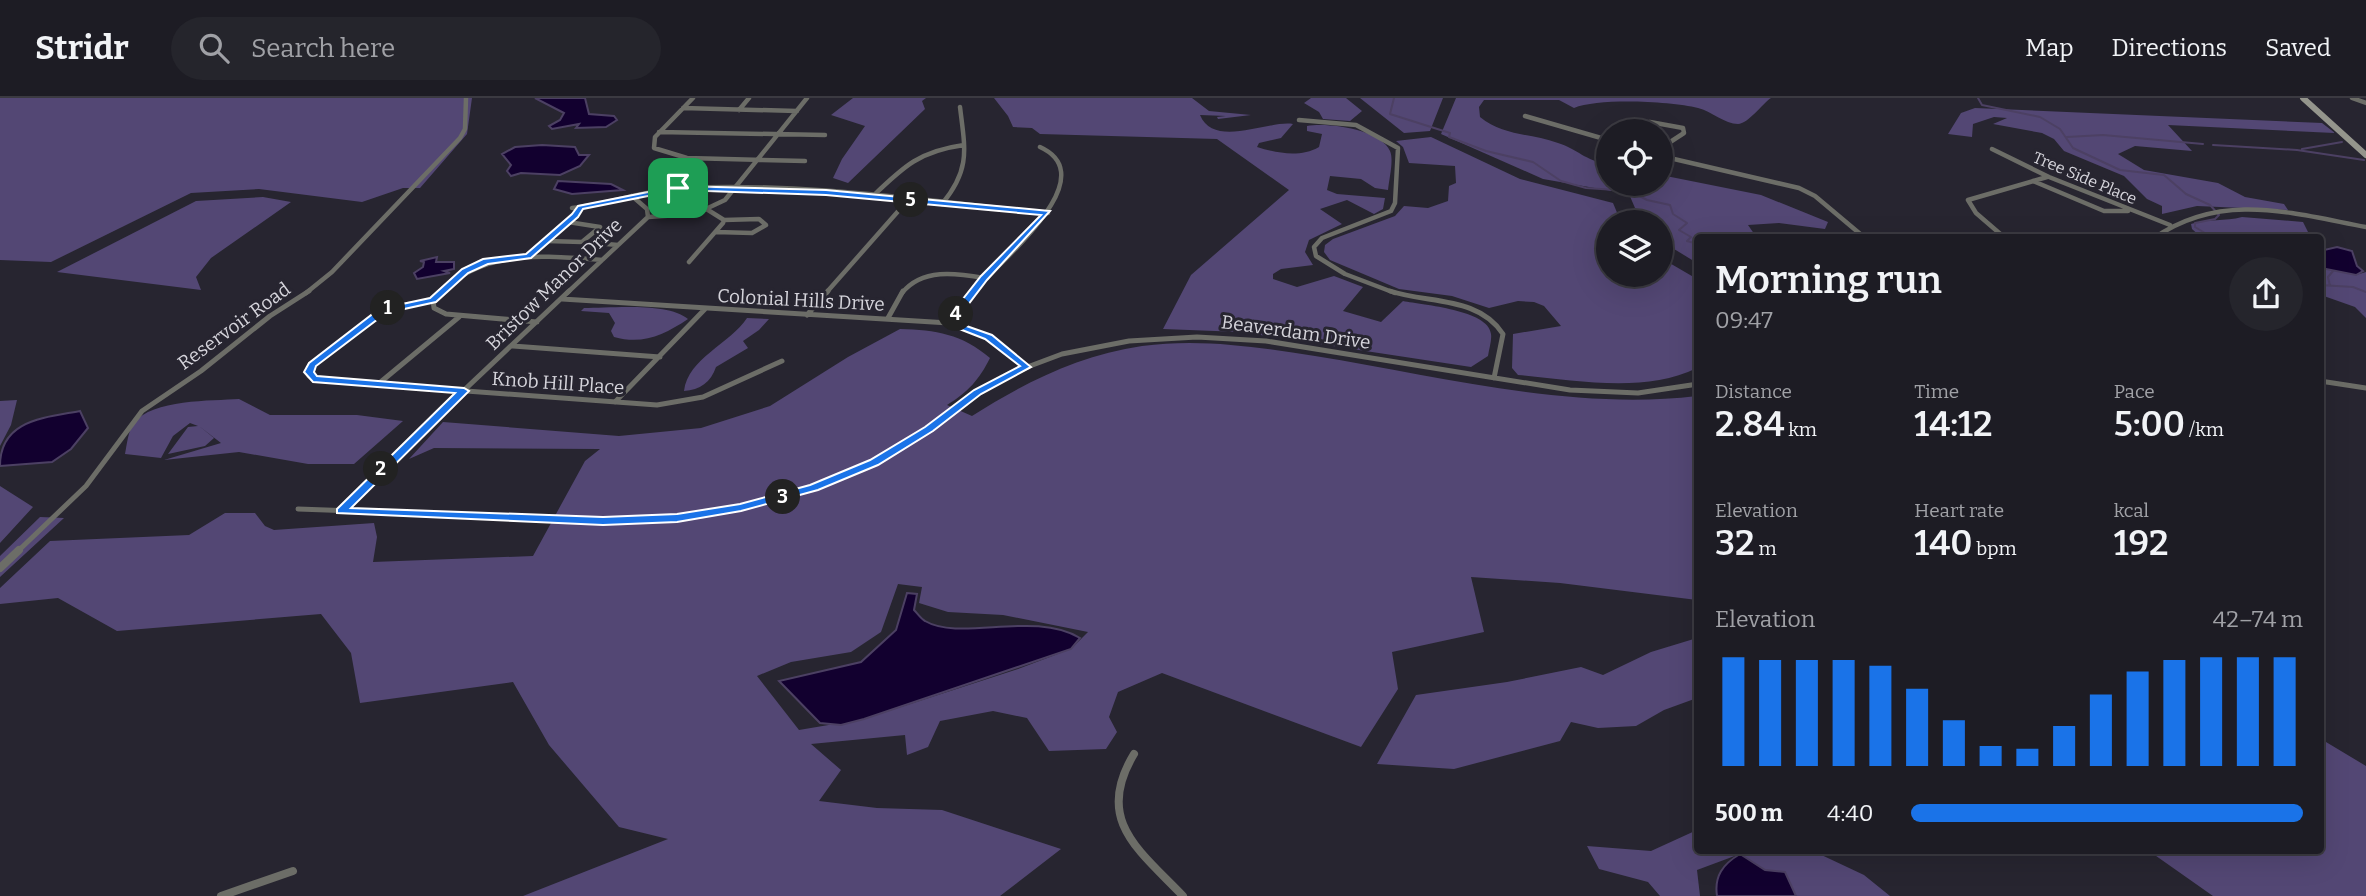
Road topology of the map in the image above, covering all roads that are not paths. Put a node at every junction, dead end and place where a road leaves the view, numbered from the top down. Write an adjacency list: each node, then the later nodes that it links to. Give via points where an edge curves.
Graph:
1 (466, 98): 78 (street, Reservoir Road, via 465,129 460,138 332,272 142,411 86,486)
2 (693, 98): 10 (street)
3 (750, 98): 11 (street)
4 (807, 98): 12 (street)
5 (2302, 98): 25 (main road)
6 (2311, 98): 23 (main road)
7 (2352, 98): 8 (street)
8 (2366, 103)
9 (960, 107): 21 (street)
10 (682, 108): 11 (street); 16 (street)
11 (739, 110): 12 (street)
12 (797, 111): 17 (street)
13 (1525, 116): 19 (street)
14 (1299, 120): 69 (street, via 1356,125 1394,144 1399,153 1391,211 1322,238 1314,247 1316,256 1329,266 1393,292 1483,313 1503,334)
15 (1673, 124): 20 (street, via 1684,133)
16 (659, 132): 17 (street); 27 (street, via 652,144 667,155)
17 (778, 134): 18 (street); 27 (street)
18 (825, 135)
19 (1596, 136)
20 (1673, 140)
21 (964, 145): 33 (street, via 916,156); 35 (street, via 964,175)
22 (1040, 147): 40 (street, via 1056,159 1060,173)
23 (2366, 147)
24 (1992, 149): 29 (street, Tree Side Place)
25 (2366, 155)
26 (1673, 159): 47 (street, via 1799,188)
27 (757, 160): 28 (street); 31 (street)
28 (806, 161)
29 (2049, 177): 30 (street); 39 (street, Tree Side Place)
30 (2032, 181): 39 (street, via 2104,211); 48 (street, via 1968,200)
31 (733, 189): 32 (street, via 670,189); 33 (street); 38 (street)
32 (632, 196): 37 (street); 41 (street, Bristow Manor Drive, via 647,209)
33 (873, 196): 34 (street)
34 (908, 200): 35 (street); 60 (street)
35 (942, 204): 40 (street)
36 (572, 208): 37 (street)
37 (580, 208): 43 (street)
38 (708, 210): 41 (street); 42 (street)
39 (2130, 211): 44 (street, Tree Side Place)
40 (1048, 213): 56 (street)
41 (648, 217): 52 (street, Bristow Manor Drive)
42 (724, 220): 46 (street); 46 (street, via 759,219 766,225 752,233)
43 (568, 222): 50 (street); 51 (street, via 600,225)
44 (2170, 225): 45 (street, via 2187,215 2216,210 2281,214); 49 (street)
45 (2366, 228)
46 (716, 232): 55 (street)
47 (1860, 234)
48 (2000, 234)
49 (2159, 234)
50 (547, 241): 51 (street); 53 (street)
51 (582, 242): 52 (street)
52 (618, 245): 54 (street, Bristow Manor Drive)
53 (528, 256): 54 (street); 58 (street, via 477,265)
54 (602, 260): 57 (street, Bristow Manor Drive)
55 (689, 262)
56 (984, 278): 62 (street, via 953,274 924,278 904,289); 64 (street)
57 (562, 299): 59 (street, Colonial Hills Drive); 63 (street, Bristow Manor Drive)
58 (433, 300): 61 (street, via 434,308); 71 (street, Knob Hill Place, via 383,311 309,372 313,379)
59 (705, 309): 60 (street, Colonial Hills Drive); 66 (street)
60 (807, 315): 62 (street, Colonial Hills Drive)
61 (459, 317): 63 (street); 71 (street)
62 (888, 318): 64 (street, Colonial Hills Drive)
63 (537, 322): 65 (street, Bristow Manor Drive)
64 (949, 323): 68 (street, Colonial Hills Drive, via 988,337)
65 (513, 346): 66 (street); 74 (street, Bristow Manor Drive)
66 (660, 357): 75 (street)
67 (782, 361): 75 (street, Knob Hill Place, via 703,397 657,405)
68 (1026, 367): 69 (street, Beaverdam Drive, via 1101,345 1145,338 1223,337); 77 (street, Beaverdam Drive, via 978,392 874,463 814,488 729,510 603,521)
69 (1494, 378): 72 (street, Beaverdam Drive, via 1604,393)
70 (2324, 382): 73 (street)
71 (377, 384): 74 (street, Knob Hill Place)
72 (1694, 385)
73 (2366, 388)
74 (464, 391): 75 (street, Knob Hill Place); 77 (street, Bristow Manor Drive)
75 (615, 402)
76 (298, 509): 77 (street, Beaverdam Drive)
77 (341, 511)
78 (0, 568)
79 (1134, 754): 82 (street, via 1118,784 1120,821 1134,846)
80 (293, 871): 81 (street)
81 (221, 896)
82 (1183, 896)

